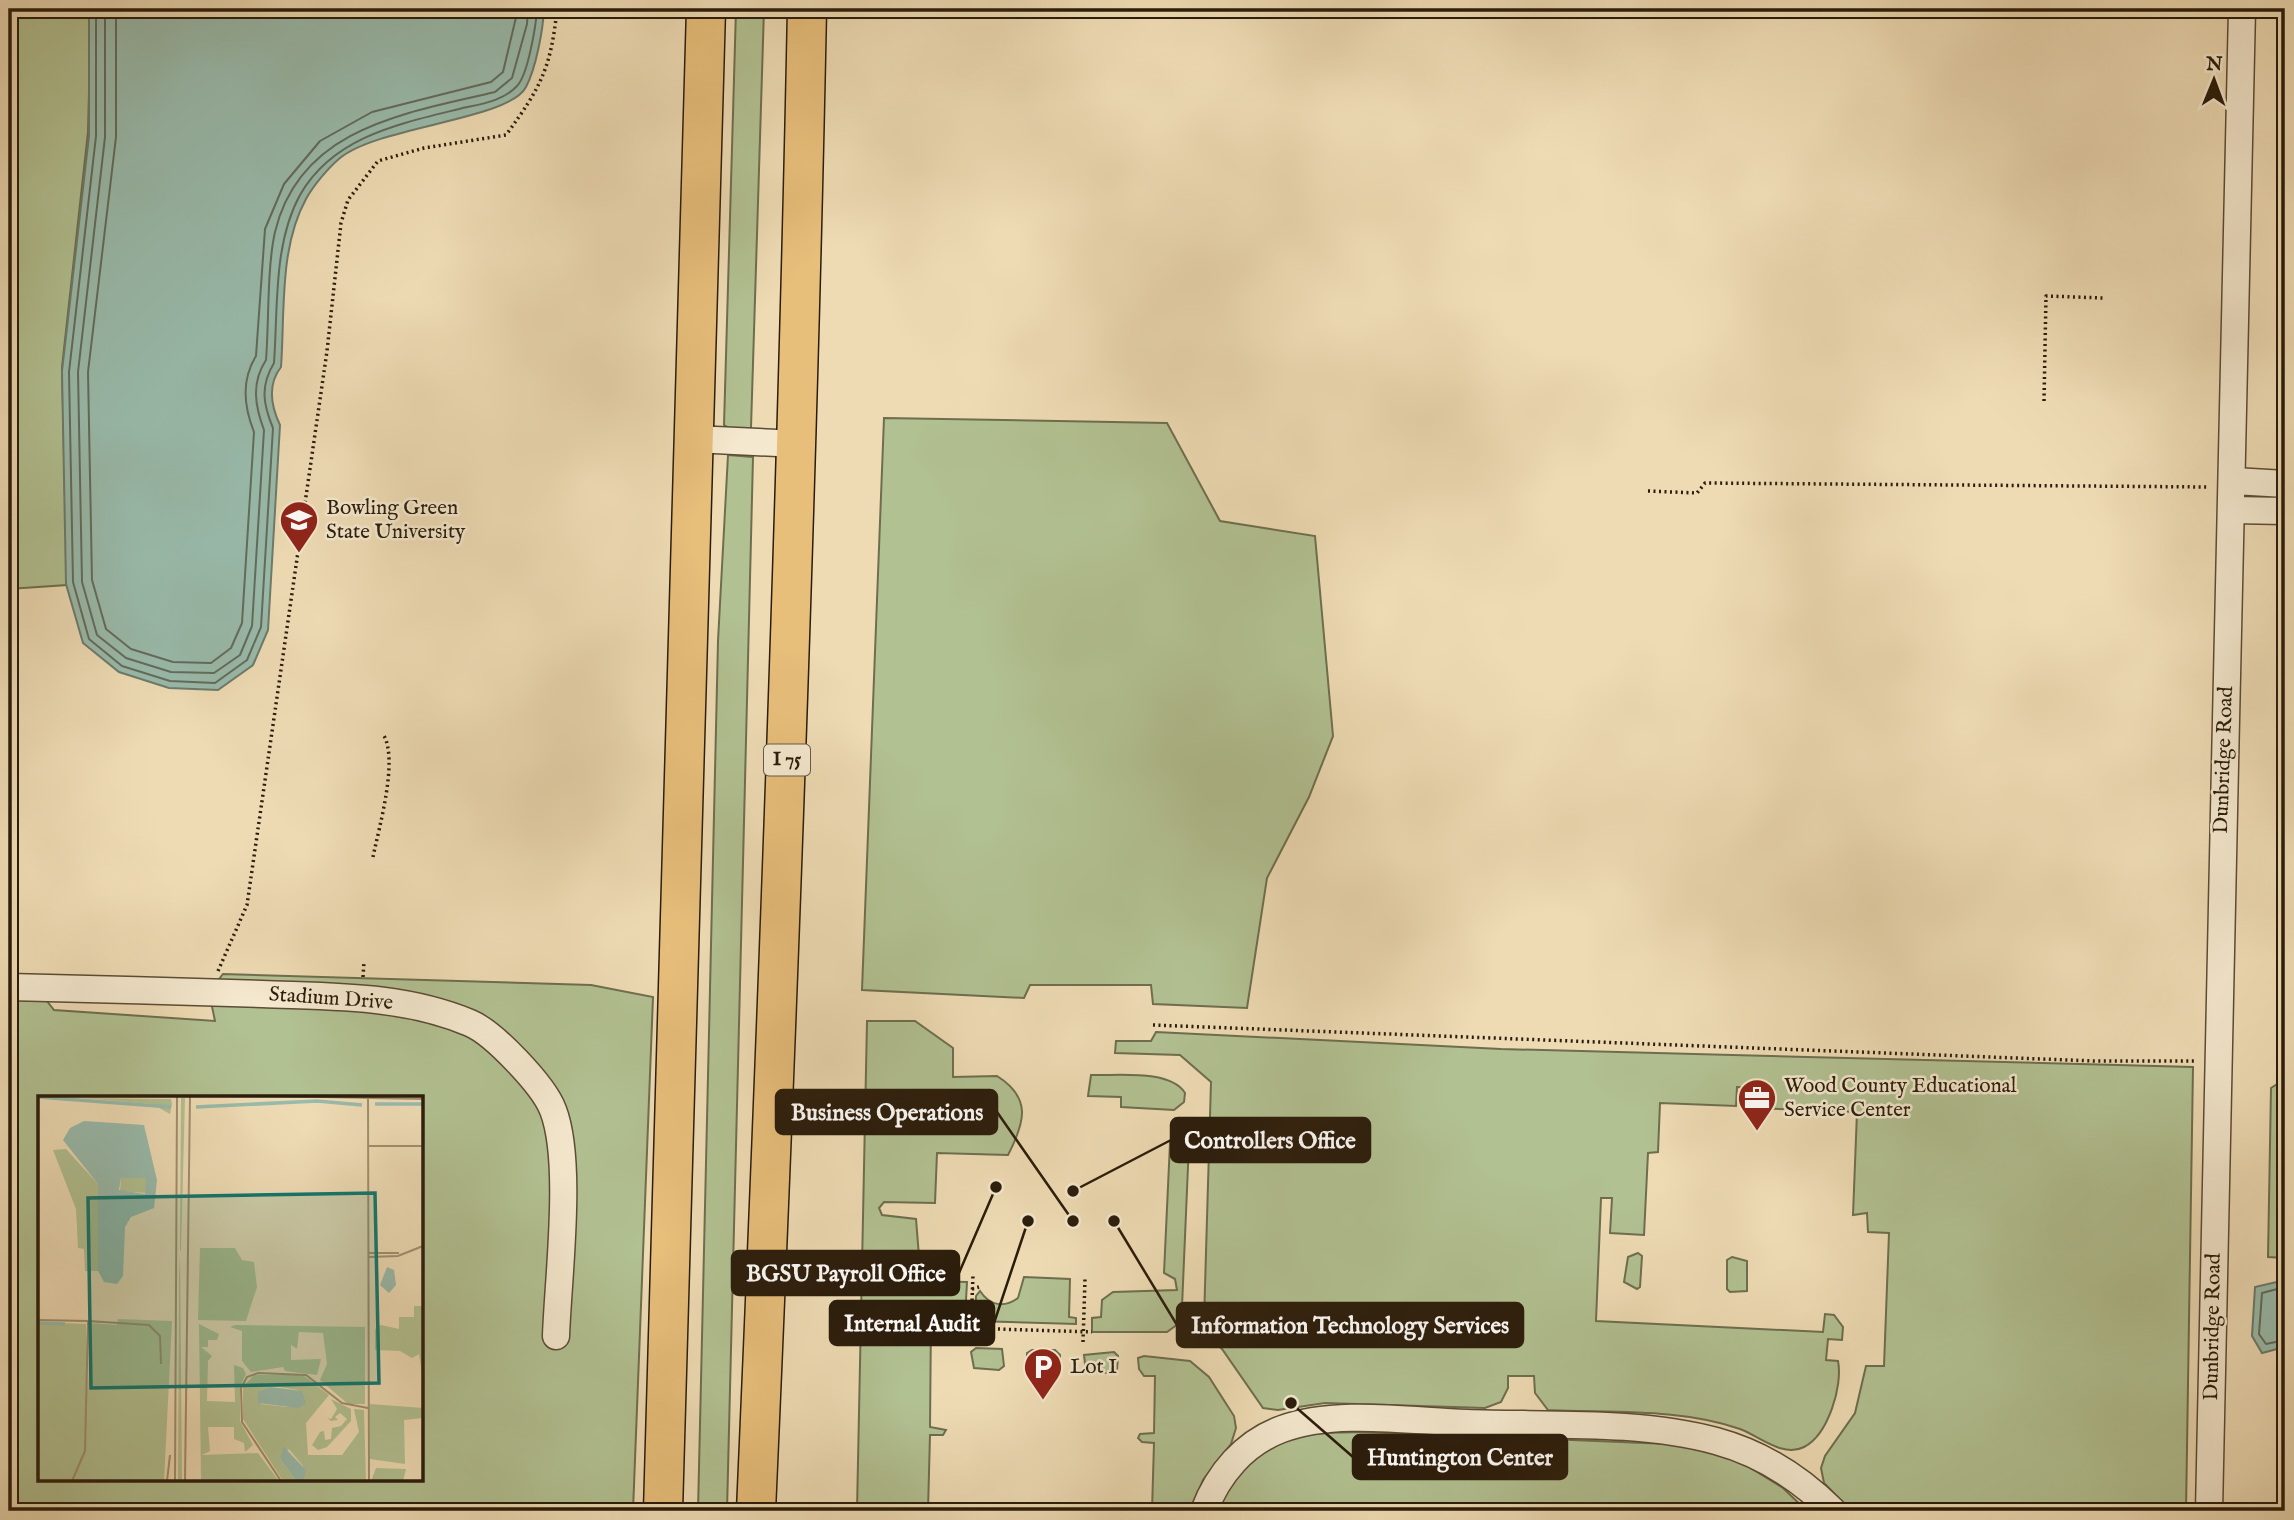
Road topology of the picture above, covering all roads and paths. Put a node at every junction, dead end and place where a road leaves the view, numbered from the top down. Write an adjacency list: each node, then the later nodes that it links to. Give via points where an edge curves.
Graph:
1 (557, 9): 17 (path, via 552,55 533,99 506,135 434,146 378,161 348,200 334,271 327,351 247,905)
2 (706, 9): 7 (highway)
3 (807, 9): 8 (highway, I 75)
4 (2242, 9): 9 (street, Dunbridge Road)
5 (2104, 298): 6 (path, via 2046,296)
6 (2044, 401)
7 (694, 439): 8 (street); 30 (highway)
8 (798, 444): 31 (highway, I 75)
9 (2234, 481): 10 (street); 11 (path, via 2204,487 1705,483 1697,493); 12 (street, Dunbridge Road)
10 (2285, 484)
11 (1648, 491)
12 (2232, 510): 13 (street); 19 (street, Dunbridge Road)
13 (2285, 511)
14 (383, 734): 15 (path, via 388,743 386,791)
15 (373, 857)
16 (9, 987): 17 (street, Stadium Drive)
17 (209, 992): 28 (street, Stadium Drive, via 388,999 472,1023 496,1039 553,1109 561,1147)
18 (1153, 1026): 19 (path, via 2094,1061)
19 (2217, 1061): 34 (street, Dunbridge Road)
20 (973, 1275): 23 (path)
21 (1085, 1279): 26 (path)
22 (979, 1287): 23 (path)
23 (972, 1289): 25 (path)
24 (932, 1326): 25 (path)
25 (971, 1328): 26 (path)
26 (1083, 1332): 27 (path); 29 (path)
27 (1093, 1332)
28 (556, 1336)
29 (1083, 1342)
30 (662, 1511)
31 (756, 1511)
32 (1204, 1511): 33 (street, via 1224,1472 1245,1450 1284,1428 1328,1419 1686,1434 1772,1464)
33 (1833, 1511)
34 (2209, 1511)

